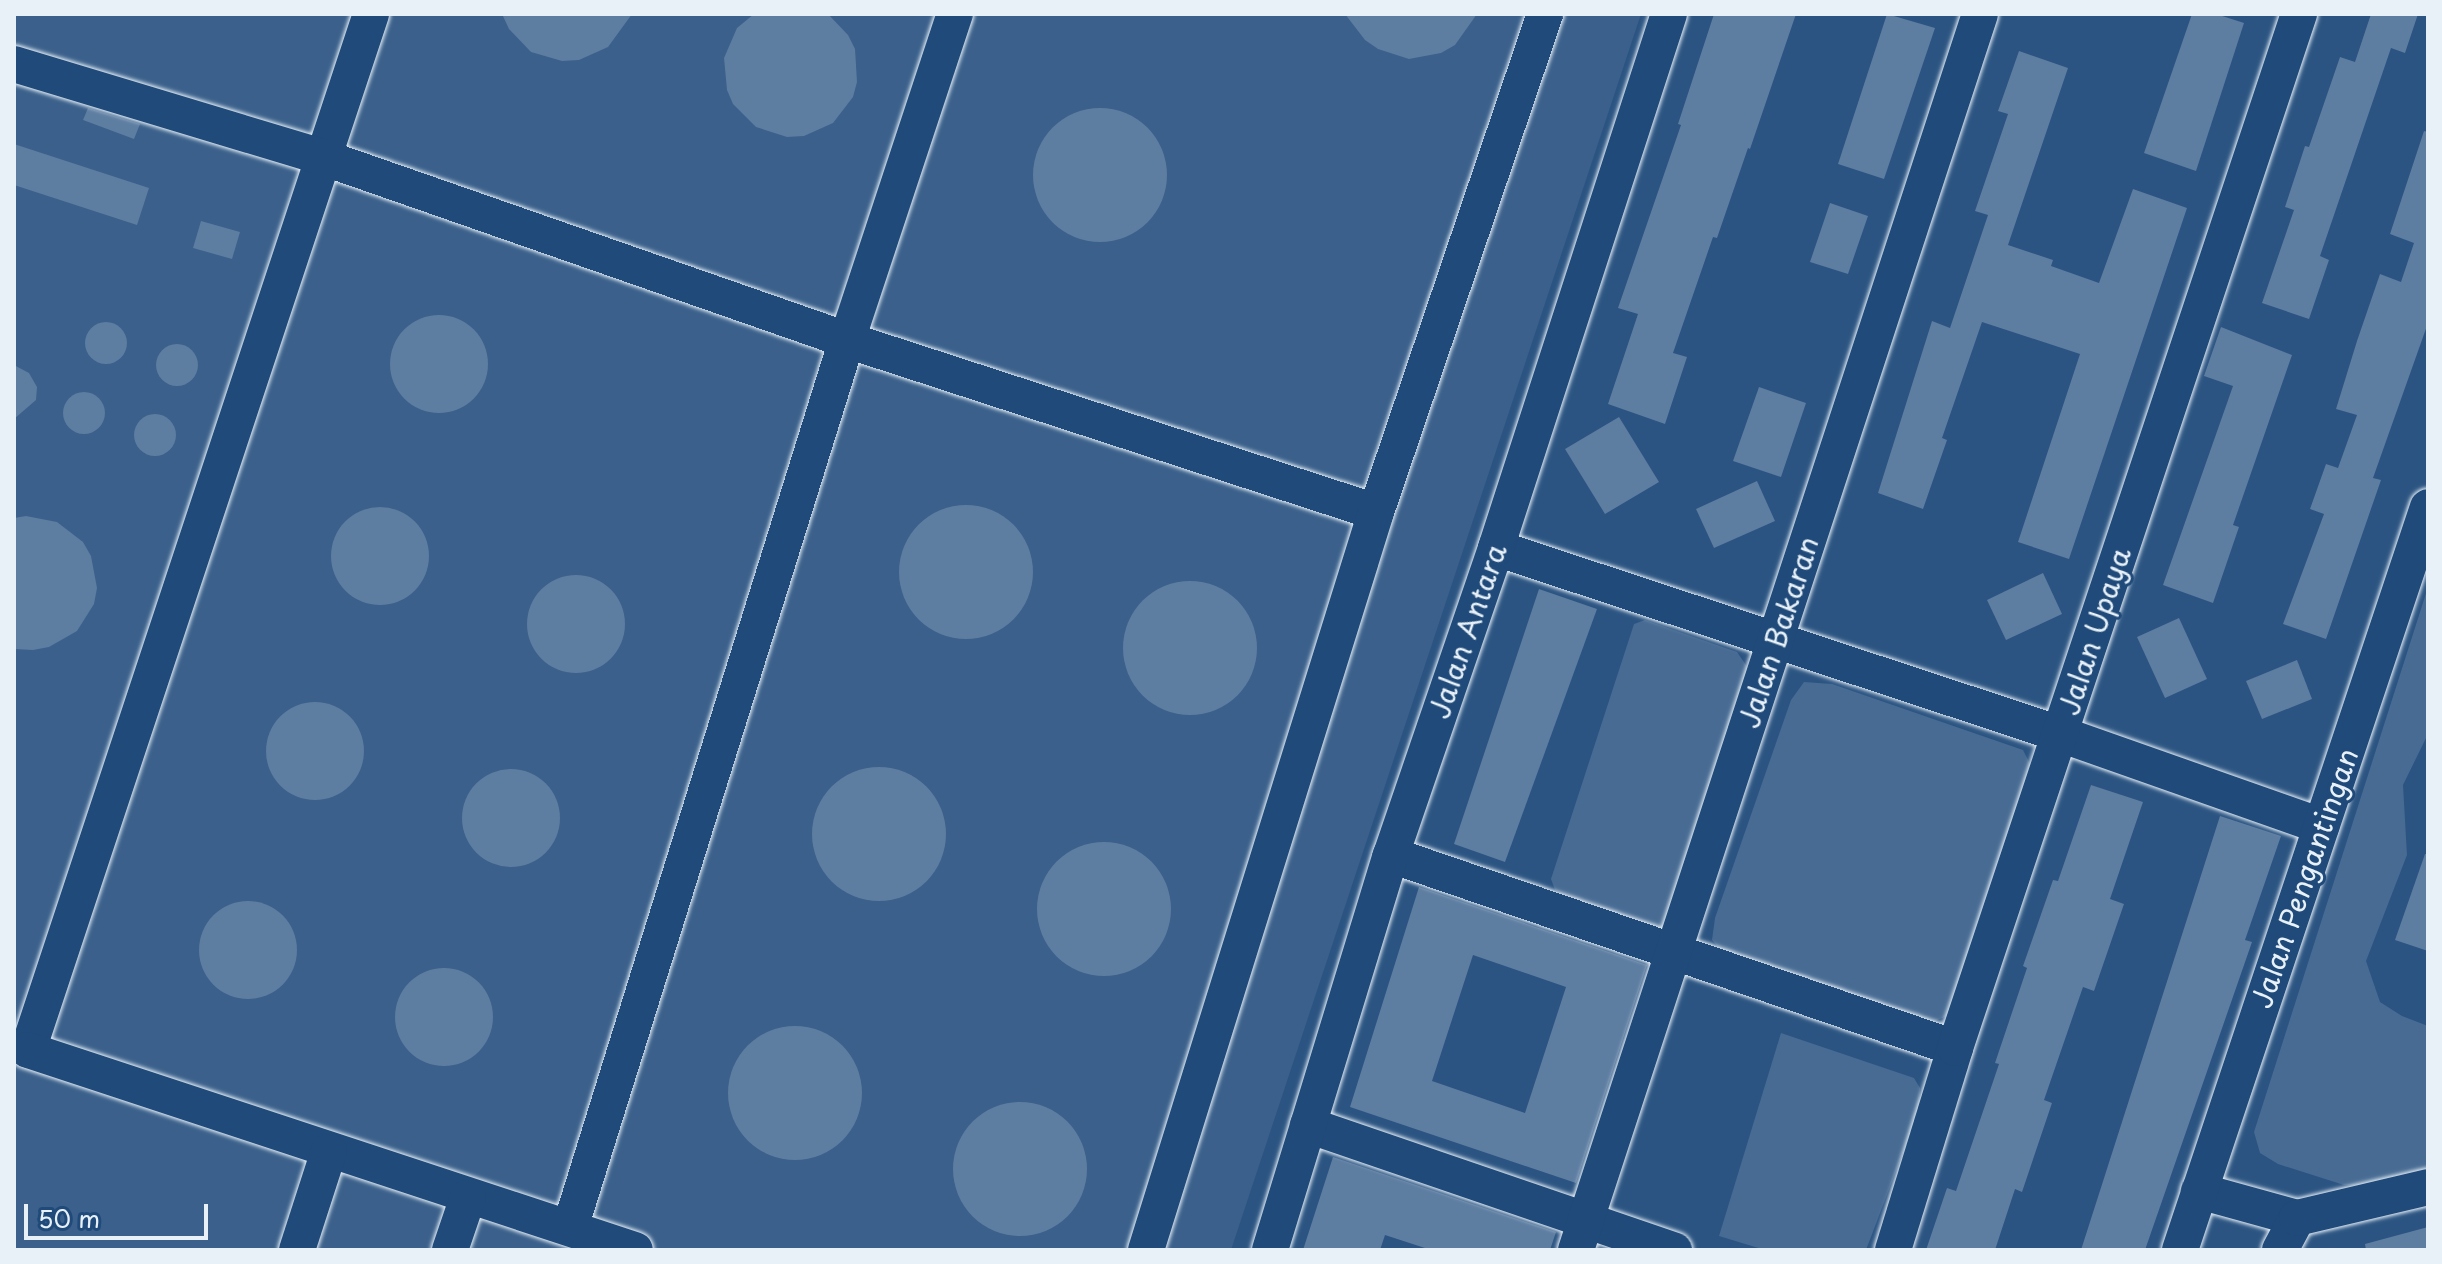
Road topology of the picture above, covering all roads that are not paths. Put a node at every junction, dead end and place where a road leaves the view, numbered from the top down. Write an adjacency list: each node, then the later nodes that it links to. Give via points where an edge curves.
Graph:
1 (371, 14): 8 (street)
2 (955, 14): 9 (street)
3 (1545, 14): 11 (street)
4 (1669, 14): 12 (street, Jalan Antara)
5 (1980, 14): 13 (street, Jalan Bakaran)
6 (2299, 14): 14 (street, Jalan Upaya)
7 (14, 64): 8 (street)
8 (322, 157): 9 (street); 18 (street)
9 (847, 340): 11 (street); 26 (street)
10 (2428, 507): 15 (street, Jalan Pengantingan)
11 (1376, 512): 31 (street)
12 (1496, 548): 13 (street); 16 (street, Jalan Antara)
13 (1776, 639): 14 (street); 17 (street, Jalan Bakaran)
14 (2060, 734): 15 (street); 19 (street, Jalan Upaya)
15 (2321, 826): 23 (street, Jalan Pengantingan)
16 (1391, 855): 17 (street); 20 (street, Jalan Antara)
17 (1675, 952): 19 (street); 27 (street, Jalan Bakaran)
18 (21, 1047): 21 (street)
19 (1955, 1048): 34 (street, Jalan Upaya)
20 (1308, 1125): 27 (street); 32 (street, Jalan Antara)
21 (329, 1151): 24 (street); 28 (street)
22 (2428, 1187): 25 (street)
23 (2199, 1191): 25 (street); 35 (street, Jalan Pengantingan)
24 (468, 1197): 26 (street); 29 (street)
25 (2297, 1218): 36 (street)
26 (570, 1228): 30 (street)
27 (1581, 1235): 33 (street)
28 (297, 1250)
29 (450, 1250)
30 (635, 1250)
31 (1146, 1250)
32 (1270, 1250)
33 (1674, 1250)
34 (1893, 1250)
35 (2180, 1250)
36 (2280, 1250)

